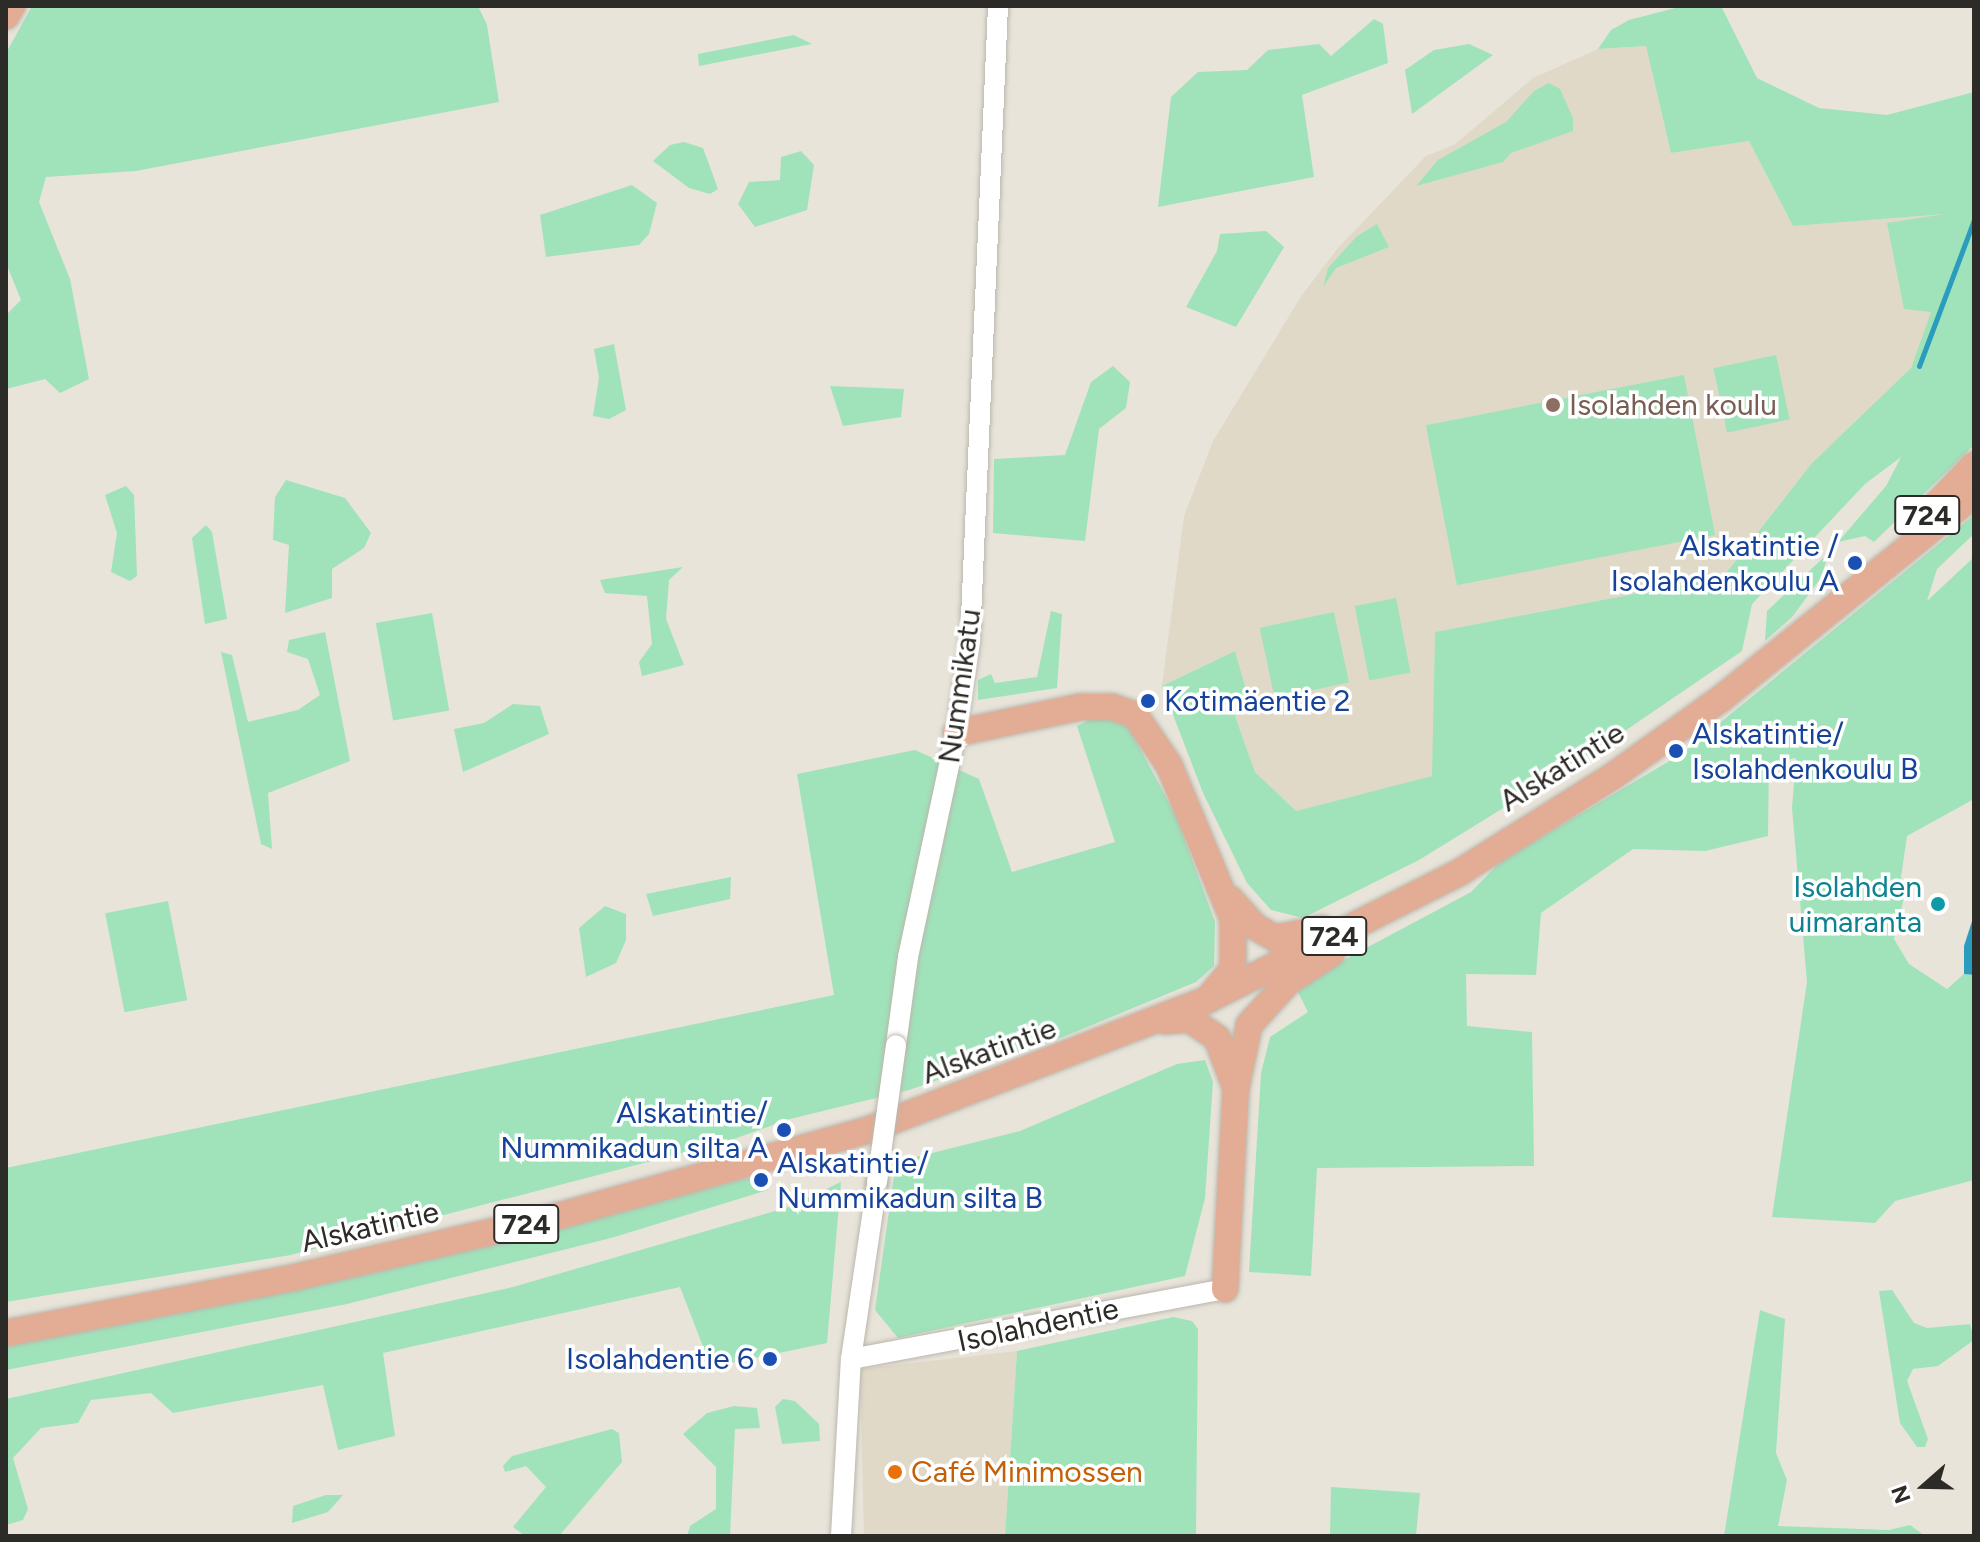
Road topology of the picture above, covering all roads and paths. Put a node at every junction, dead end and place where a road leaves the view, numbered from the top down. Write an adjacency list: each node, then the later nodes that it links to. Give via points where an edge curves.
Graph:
1 (12, 6): 3 (main road)
2 (998, 6): 7 (street, Nummikatu, via 981,490 970,640)
3 (6, 16)
4 (1974, 465): 6 (main road, Alskatintie / 724)
5 (1974, 495): 6 (main road, Alskatintie / 724)
6 (1880, 566): 8 (main road, Alskatintie / 724, via 1679,730)
7 (956, 733): 10 (main road, via 1080,707 1112,707 1135,715 1169,765); 16 (street, Nummikatu, bridge, via 908,957)
8 (1512, 835): 9 (main road, Alskatintie / 724); 10 (main road, via 1340,921 1291,937 1275,938 1254,926)
9 (1460, 872): 11 (main road, Alskatintie / 724); 13 (main road, via 1289,981 1262,1006 1249,1025)
10 (1219, 882): 11 (main road, via 1233,919 1236,946 1233,969)
11 (1207, 1000): 12 (main road, Alskatintie / 724)
12 (1154, 1023): 13 (main road, via 1189,1019 1202,1024 1217,1038); 15 (main road, Alskatintie / 724, via 868,1130 551,1218 296,1277)
13 (1236, 1088): 14 (main road)
14 (1225, 1289): 16 (street, Isolahdentie)
15 (6, 1333)
16 (851, 1359): 17 (street, Nummikatu)
17 (841, 1536)

